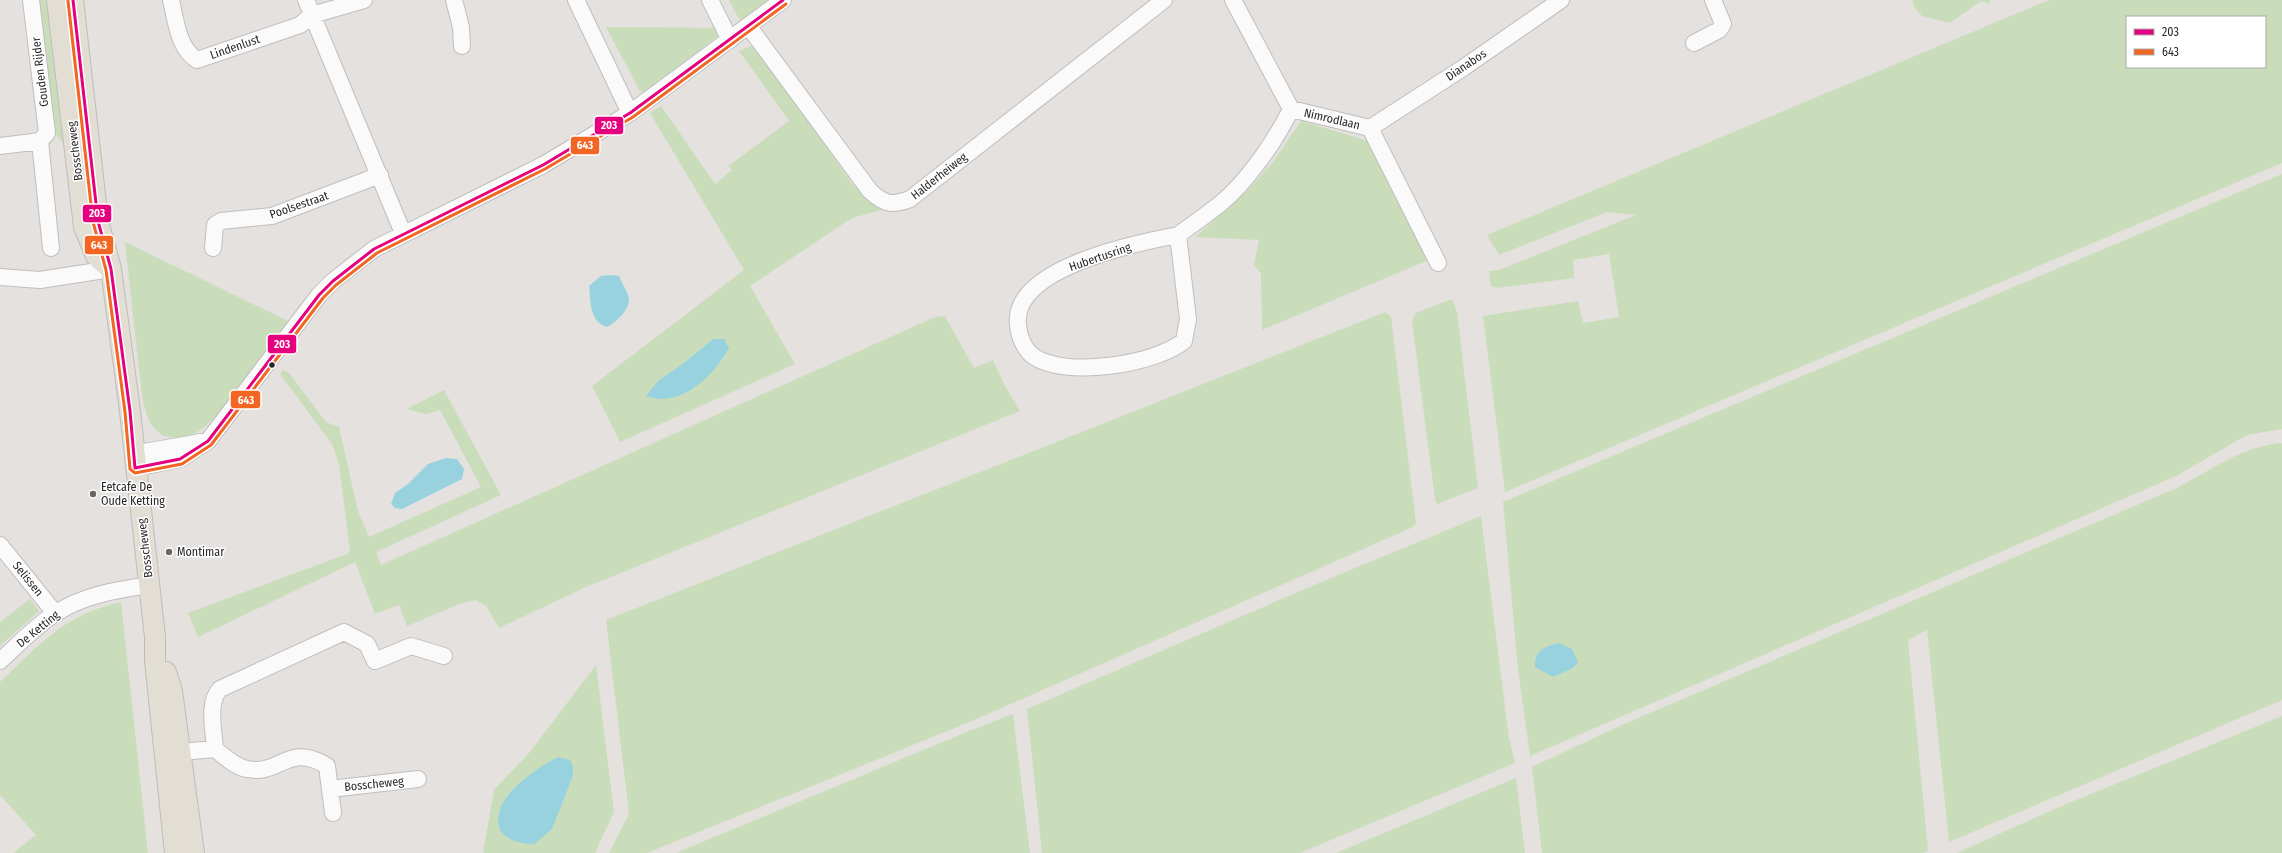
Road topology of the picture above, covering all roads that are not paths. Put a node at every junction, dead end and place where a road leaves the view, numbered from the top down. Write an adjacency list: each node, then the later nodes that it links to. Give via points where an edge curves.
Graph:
1 (31, 0): 23 (street, Gouden Rijder, via 47,133)
2 (57, 0): 31 (main road, Bosscheweg, via 84,227 96,256)
3 (73, 0): 31 (main road, Bosscheweg, via 98,221)
4 (171, 0): 15 (street, Lindenlust, via 184,46 189,55 197,60 300,25)
5 (306, 0): 15 (street)
6 (364, 0): 15 (street)
7 (454, 0): 19 (street, via 461,28)
8 (576, 0): 21 (street)
9 (710, 0): 17 (street)
10 (783, 0): 16 (street)
11 (1164, 0): 16 (street, Halderheiweg, via 910,199 892,203 880,200 870,191)
12 (1233, 0): 20 (street, Nimrodlaan)
13 (1561, 0): 22 (street, Dianabos)
14 (1713, 0): 18 (street, via 1723,24 1719,30)
15 (312, 15): 25 (street)
16 (749, 27): 17 (street)
17 (730, 40): 21 (street)
18 (1694, 43)
19 (462, 46)
20 (1291, 109): 22 (street, Nimrodlaan); 27 (street, Hubertusring, via 1283,125 1245,178 1221,204)
21 (630, 113): 26 (street, via 543,165)
22 (1370, 128): 30 (street, Nimrodlaan)
23 (40, 142): 24 (street); 28 (street, Gouden Rijder)
24 (0, 146)
25 (380, 175): 26 (street); 29 (street, Poolsestraat, via 272,216 221,221 215,225)
26 (403, 233): 33 (street, via 374,249 333,281 208,441 180,459)
27 (1178, 235): 27 (street, Hubertusring, via 1187,331 1184,341 1174,350 1125,365 1089,368 1053,364 1033,356 1019,338 1017,316 1022,301 1036,286 1059,271 1098,255)
28 (51, 248)
29 (213, 248)
30 (1438, 263)
31 (111, 269): 32 (street, via 40,280); 33 (main road, Bosscheweg)
32 (0, 277)
33 (134, 461): 35 (main road, Bosscheweg)
34 (0, 545): 36 (street, Selissen)
35 (149, 585): 36 (street, De Ketting, via 90,597); 40 (main road, Bosscheweg, via 155,637 172,692)
36 (55, 613): 38 (street, De Ketting)
37 (444, 656): 39 (street, via 411,646 376,661 367,644 344,632 220,689 214,695 213,703)
38 (0, 661)
39 (215, 749): 40 (street); 42 (street, Bosscheweg, via 236,765 255,770 300,756 315,758 327,766)
40 (173, 753): 44 (main road, Bosscheweg); 45 (main road, Bosscheweg)
41 (418, 779): 42 (street, Bosscheweg)
42 (330, 789): 43 (street, Bosscheweg)
43 (333, 813)
44 (175, 853)
45 (194, 853)

